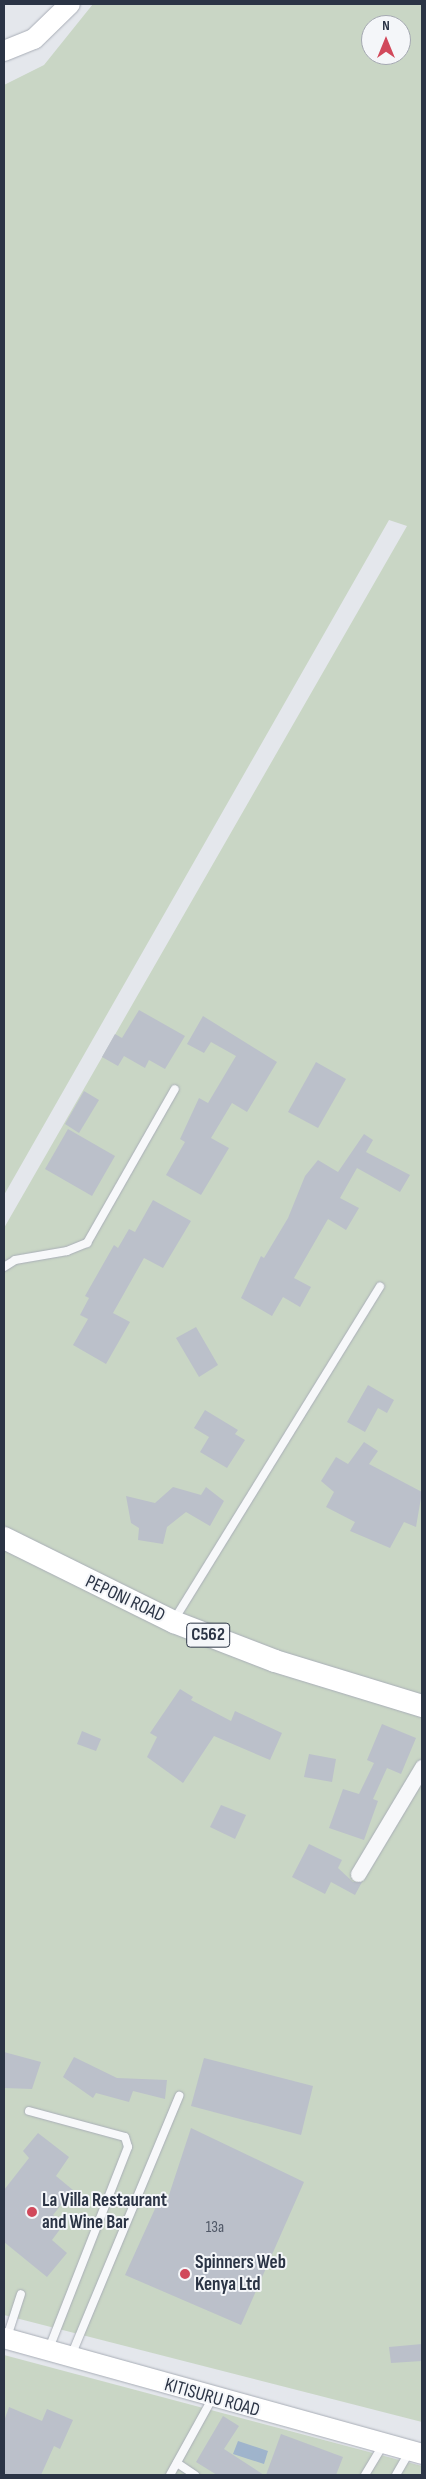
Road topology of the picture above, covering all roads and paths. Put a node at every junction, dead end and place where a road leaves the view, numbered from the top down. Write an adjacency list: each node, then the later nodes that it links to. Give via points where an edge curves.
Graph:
1 (70, 4): 2 (street, via 34,39)
2 (4, 51)
3 (175, 1089): 4 (lane, via 87,1242 67,1251 15,1260)
4 (4, 1267)
5 (380, 1286): 7 (lane)
6 (4, 1541): 7 (main road, PEPONI ROAD / C562)
7 (174, 1622): 8 (main road, PEPONI ROAD / C562, via 275,1661)
8 (422, 1706)
9 (422, 1767): 10 (street)
10 (358, 1874)
11 (180, 2096): 16 (lane)
12 (29, 2111): 15 (lane, via 125,2137 128,2147)
13 (21, 2294): 14 (lane)
14 (5, 2339): 15 (street, KITISURU ROAD)
15 (49, 2349): 16 (street, KITISURU ROAD)
16 (71, 2356): 17 (street, KITISURU ROAD)
17 (212, 2399): 18 (street, KITISURU ROAD); 20 (lane)
18 (384, 2444): 19 (street, KITISURU ROAD); 23 (lane)
19 (416, 2452): 24 (lane)
20 (177, 2463): 21 (lane); 22 (lane)
21 (170, 2475)
22 (196, 2475)
23 (365, 2475)
24 (396, 2475)

